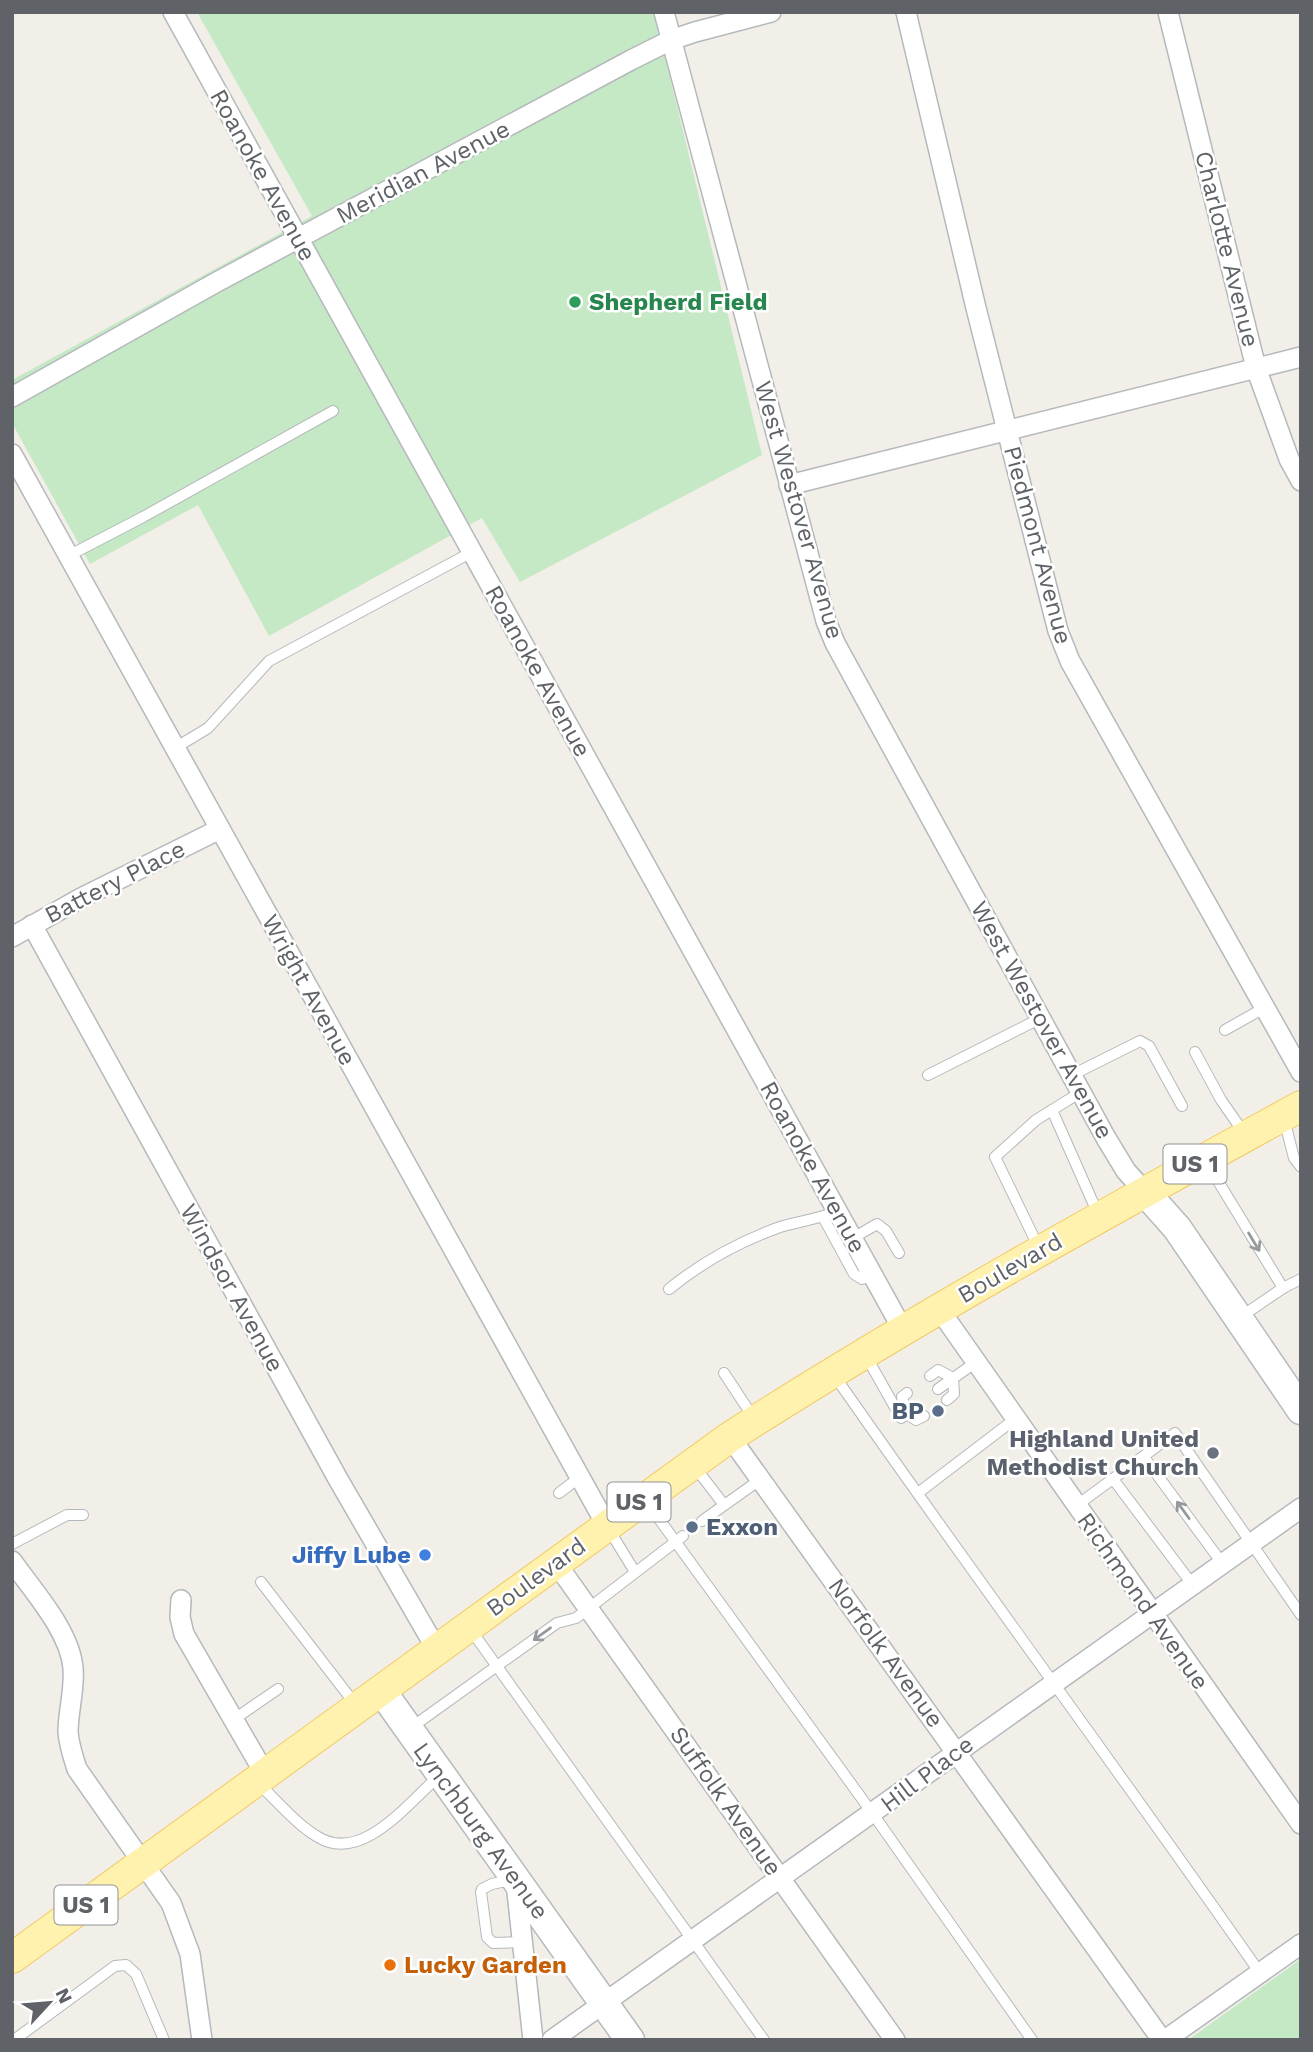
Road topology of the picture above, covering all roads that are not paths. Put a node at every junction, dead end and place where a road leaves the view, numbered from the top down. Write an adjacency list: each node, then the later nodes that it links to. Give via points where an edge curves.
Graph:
1 (173, 12): 7 (street, Roanoke Avenue)
2 (664, 12): 6 (street, West Westover Avenue)
3 (771, 12): 6 (street, Meridian Avenue)
4 (906, 12): 12 (street, Piedmont Avenue)
5 (1168, 12): 9 (street, Charlotte Avenue)
6 (671, 40): 7 (street, Meridian Avenue); 15 (street, West Westover Avenue)
7 (298, 239): 10 (street, Meridian Avenue); 16 (street, Roanoke Avenue)
8 (1301, 356): 9 (street)
9 (1256, 368): 12 (street); 14 (street, Charlotte Avenue)
10 (12, 397)
11 (333, 411): 17 (lane)
12 (1007, 431): 15 (street); 22 (street, Piedmont Avenue, via 1058,631 1070,661)
13 (12, 454): 17 (street, Wright Avenue)
14 (1301, 481)
15 (789, 485): 23 (street, West Westover Avenue, via 835,643)
16 (471, 552): 18 (lane, via 269,662 208,728); 37 (street, Roanoke Avenue)
17 (68, 556): 18 (street, Wright Avenue)
18 (175, 748): 19 (street, Wright Avenue)
19 (220, 830): 20 (street, Battery Place); 66 (street, Wright Avenue)
20 (32, 925): 21 (street, Battery Place); 92 (street, Windsor Avenue, via 324,1455)
21 (12, 937)
22 (1264, 1008): 24 (lane); 25 (street, Piedmont Avenue)
23 (1041, 1018): 28 (lane); 29 (street, West Westover Avenue)
24 (1224, 1030)
25 (1295, 1049): 27 (street, Piedmont Avenue)
26 (1195, 1052): 33 (lane)
27 (1301, 1072)
28 (928, 1075)
29 (1077, 1084): 30 (lane, via 1140,1041 1149,1046); 31 (lane); 36 (street, West Westover Avenue, via 1122,1164)
30 (1182, 1106)
31 (1052, 1110): 38 (lane); 40 (lane, via 995,1157)
32 (1292, 1110): 33 (main road, Boulevard / US 1); 35 (lane, via 1294,1158)
33 (1246, 1136): 34 (main road, Boulevard / US 1)
34 (1205, 1159): 36 (main road, Boulevard / US 1); 44 (lane, one-way to 44)
35 (1301, 1167)
36 (1145, 1192): 38 (main road, Boulevard / US 1); 47 (street, via 1177,1228)
37 (831, 1214): 39 (street, Roanoke Avenue); 42 (lane, via 854,1274 862,1279); 45 (lane, via 757,1237 691,1271)
38 (1100, 1217): 40 (main road, Boulevard / US 1)
39 (853, 1238): 41 (lane, via 877,1224); 42 (street, Roanoke Avenue)
40 (1040, 1251): 46 (main road, Boulevard / US 1)
41 (899, 1253)
42 (873, 1276): 48 (street, Roanoke Avenue)
43 (1301, 1279): 44 (lane)
44 (1283, 1288): 47 (lane)
45 (669, 1289)
46 (939, 1309): 48 (main road, Boulevard / US 1); 50 (street, Richmond Avenue)
47 (1238, 1319): 58 (street)
48 (903, 1330): 49 (main road, Boulevard / US 1)
49 (864, 1353): 51 (main road, Boulevard / US 1); 60 (lane, via 901,1418)
50 (976, 1362): 54 (lane); 61 (street, Richmond Avenue)
51 (832, 1372): 62 (main road, Boulevard / US 1); 70 (lane)
52 (724, 1373): 62 (lane)
53 (930, 1376): 54 (lane, via 938,1370)
54 (953, 1378): 55 (lane); 57 (lane, via 954,1394)
55 (938, 1389)
56 (907, 1393): 60 (lane, via 902,1397)
57 (947, 1399)
58 (1301, 1410)
59 (920, 1411): 60 (lane)
60 (906, 1414)
61 (1015, 1419): 70 (lane); 73 (street, Richmond Avenue)
62 (756, 1421): 63 (main road, Boulevard / US 1)
63 (730, 1437): 65 (main road, Boulevard / US 1); 67 (street, Norfolk Avenue)
64 (1144, 1457): 68 (lane); 79 (lane, via 1174,1433); 83 (lane, one-way to 64)
65 (693, 1464): 71 (main road, Boulevard / US 1); 72 (lane)
66 (580, 1477): 69 (lane); 77 (street, Wright Avenue)
67 (761, 1479): 72 (lane); 99 (street, Norfolk Avenue)
68 (1114, 1479): 73 (lane); 86 (lane)
69 (559, 1493)
70 (918, 1493): 94 (lane)
71 (644, 1498): 77 (main road, Boulevard / US 1); 78 (lane)
72 (724, 1505): 76 (lane)
73 (1076, 1506): 89 (street, Richmond Avenue)
74 (1301, 1508): 79 (street, Hill Place)
75 (83, 1515): 80 (lane, via 67,1515)
76 (702, 1521)
77 (607, 1526): 82 (main road, Boulevard / US 1); 84 (lane)
78 (679, 1539): 84 (lane); 102 (lane)
79 (1251, 1542): 83 (street, Hill Place); 90 (lane)
80 (12, 1544)
81 (12, 1561): 104 (street, via 65,1637 71,1653 68,1732 77,1769)
82 (556, 1563): 88 (street, Suffolk Avenue); 91 (main road, Boulevard / US 1)
83 (1222, 1563): 86 (street, Hill Place)
84 (635, 1572): 88 (lane)
85 (261, 1582): 96 (lane)
86 (1192, 1584): 89 (street, Hill Place)
87 (181, 1600): 97 (street, via 184,1634)
88 (589, 1608): 93 (lane, one-way to 93, via 574,1619 557,1623); 106 (street, Suffolk Avenue)
89 (1152, 1613): 94 (street, Hill Place); 103 (street, Richmond Avenue)
90 (1301, 1615)
91 (469, 1626): 92 (main road, Boulevard / US 1); 93 (lane)
92 (437, 1650): 96 (main road, Boulevard / US 1)
93 (497, 1666): 98 (lane); 107 (lane)
94 (1053, 1683): 99 (street, Hill Place); 111 (lane)
95 (278, 1689): 97 (lane)
96 (369, 1699): 98 (street, Lynchburg Avenue); 101 (main road, Boulevard / US 1)
97 (233, 1720): 101 (street)
98 (409, 1729): 100 (street, Lynchburg Avenue)
99 (957, 1751): 102 (street, Hill Place); 122 (street, Norfolk Avenue)
100 (441, 1774): 101 (lane, via 369,1838 342,1846 319,1838); 105 (street, Lynchburg Avenue)
101 (260, 1778): 104 (main road, Boulevard / US 1)
102 (873, 1814): 106 (street, Hill Place); 121 (lane)
103 (1301, 1824)
104 (142, 1864): 110 (main road, Boulevard / US 1); 115 (street, via 171,1903 183,1932)
105 (516, 1878): 108 (street); 108 (lane, via 481,1892 490,1943); 112 (street, Lynchburg Avenue)
106 (780, 1878): 107 (street, Hill Place); 120 (street, Suffolk Avenue)
107 (693, 1940): 112 (street, Hill Place); 119 (lane)
108 (522, 1941): 116 (street)
109 (1301, 1944): 111 (street)
110 (12, 1958)
111 (1259, 1973): 122 (street)
112 (604, 2003): 117 (street, Hill Place); 118 (street, Lynchburg Avenue)
113 (14, 2040): 114 (lane, via 115,1966 126,1965 136,1974)
114 (164, 2040)
115 (202, 2040)
116 (533, 2040)
117 (552, 2040)
118 (630, 2040)
119 (764, 2040)
120 (895, 2040)
121 (1032, 2040)
122 (1164, 2040)

